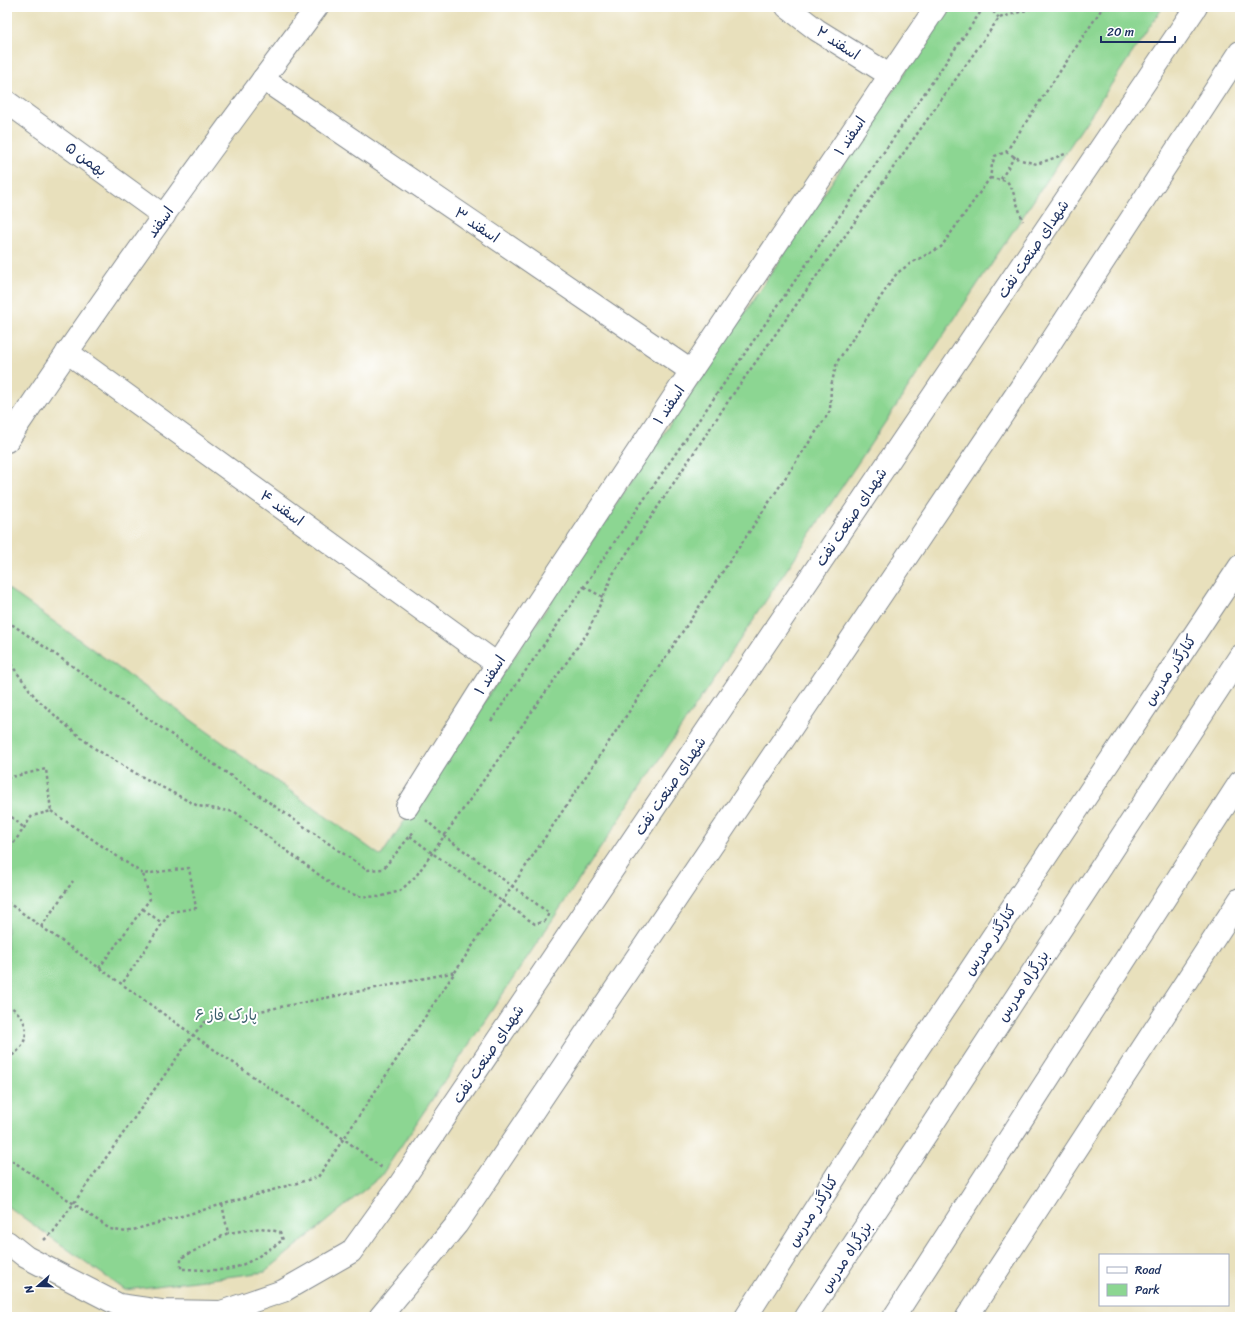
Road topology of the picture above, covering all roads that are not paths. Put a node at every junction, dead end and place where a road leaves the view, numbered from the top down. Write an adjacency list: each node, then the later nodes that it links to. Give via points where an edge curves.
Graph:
1 (317, 7): 7 (main road, اسفند)
2 (787, 7): 6 (main road, اسفند ۲, via 817,30)
3 (936, 7): 6 (main road, اسفند ۱)
4 (1196, 7): 19 (main road, شهدای صنعت نفت, via 400,1184 351,1252 283,1291 221,1312 161,1310 119,1305 26,1257)
5 (1240, 52): 20 (main road, via 1034,368 457,1224)
6 (891, 76): 11 (main road, اسفند ۱)
7 (262, 79): 9 (main road, اسفند); 11 (main road, اسفند ۳)
8 (7, 102): 9 (main road, بهمن ۵)
9 (164, 216): 10 (main road, اسفند)
10 (67, 352): 12 (main road, اسفند); 15 (main road, اسفند ۴)
11 (692, 371): 15 (main road, اسفند ۱)
12 (7, 441)
13 (1240, 566): 21 (main road, کنارگذر مدرس, via 905,1068)
14 (1240, 656): 22 (main road, بزرگراه مدرس)
15 (497, 664): 17 (main road, اسفند ۱)
16 (1240, 782): 23 (main road)
17 (416, 813)
18 (1240, 899): 24 (main road)
19 (7, 1242)
20 (380, 1317)
21 (746, 1317)
22 (806, 1317)
23 (894, 1317)
24 (967, 1317)

